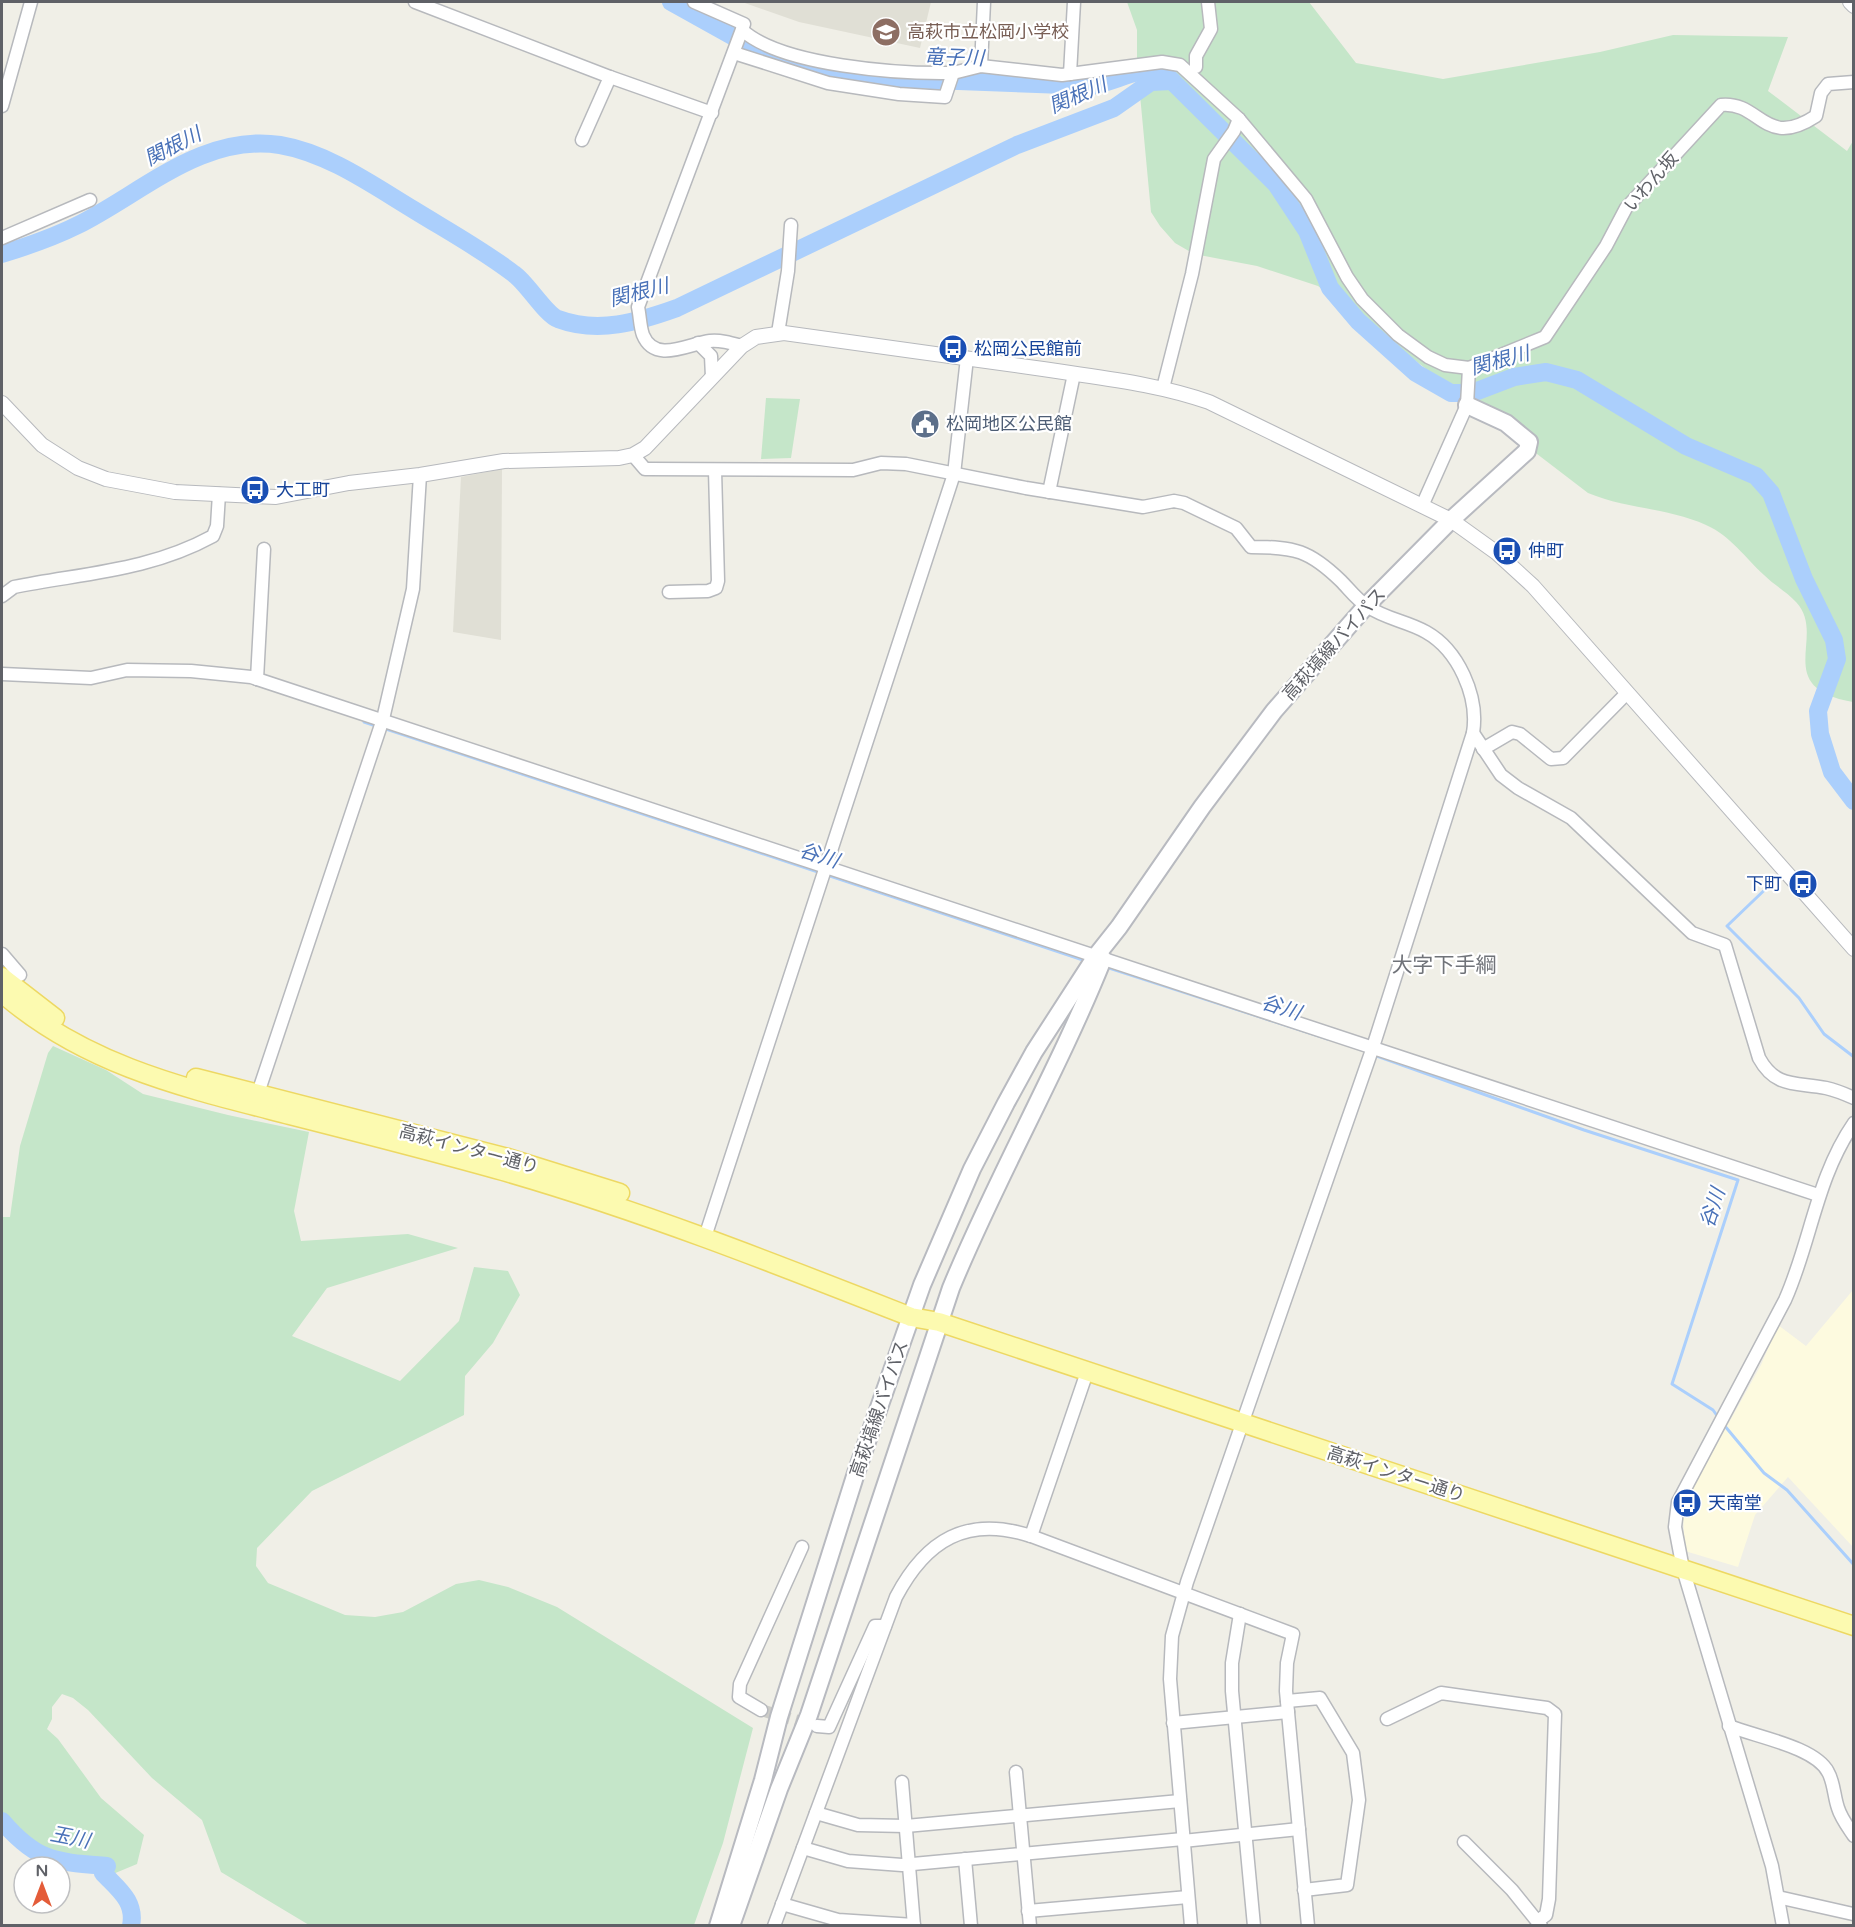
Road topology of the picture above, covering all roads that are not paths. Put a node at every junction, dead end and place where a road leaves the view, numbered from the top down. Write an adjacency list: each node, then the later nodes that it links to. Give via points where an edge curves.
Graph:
1 (31, 2): 17 (street)
2 (416, 2): 15 (street)
3 (694, 2): 9 (street, via 744,24)
4 (984, 2): 11 (street)
5 (1074, 2): 14 (street)
6 (1208, 2): 12 (street, via 1211,29 1196,56)
7 (1850, 2): 8 (street)
8 (1854, 6)
9 (742, 30): 10 (street); 13 (street, via 754,40 828,64 911,74)
10 (735, 51): 13 (street, via 828,83 899,94 945,97); 18 (street)
11 (981, 66): 13 (street); 14 (street)
12 (1196, 67)
13 (953, 73)
14 (1070, 74): 19 (street, via 1161,62 1180,65)
15 (610, 77): 18 (street); 20 (street)
16 (1854, 82): 28 (street, いわん坂, via 1828,84 1821,93 1816,116 1790,128 1775,129 1742,108 1720,105 1626,208 1606,246 1545,337)
17 (2, 106)
18 (712, 112): 25 (street, via 638,307 644,336 652,347 672,351)
19 (1237, 125): 28 (street, via 1306,199 1362,299 1398,335 1428,357); 31 (street, via 1214,159 1192,274)
20 (582, 140)
21 (90, 200): 23 (street)
22 (791, 225): 24 (street)
23 (2, 238)
24 (778, 333): 26 (street, via 756,337); 27 (street)
25 (698, 343): 26 (street, via 724,341); 30 (street, via 711,356)
26 (742, 346): 30 (street)
27 (967, 358): 29 (street); 36 (street)
28 (1470, 371): 32 (street)
29 (1074, 374): 31 (street); 38 (street)
30 (712, 377): 34 (street)
31 (1163, 388): 40 (street, via 1209,402)
32 (1468, 401): 40 (street); 41 (main road, 高萩塙線バイパス, via 1506,423 1529,446)
33 (2, 403): 39 (street, via 42,445 78,468 138,486)
34 (633, 455): 35 (street, via 645,469); 37 (street, via 504,461)
35 (715, 470): 36 (street, via 853,470 881,463); 43 (street, via 716,588)
36 (954, 474): 38 (street); 52 (street)
37 (420, 475): 39 (street, via 349,483 276,498); 49 (street, via 412,589)
38 (1049, 492): 45 (street, via 1143,507 1184,503 1236,528 1251,547 1292,548 1313,558)
39 (219, 494): 44 (street, via 218,526 213,536 200,543 161,560 14,587)
40 (1422, 506): 41 (street)
41 (1450, 520): 45 (main road, 高萩塙線バイパス); 48 (street, via 1517,570)
42 (264, 549): 47 (street)
43 (669, 592)
44 (2, 596)
45 (1366, 606): 50 (street, via 1441,641 1465,679 1473,708); 55 (main road, 高萩塙線バイパス, via 1239,757)
46 (2, 674): 47 (street, via 92,678 127,670 190,671)
47 (257, 679): 49 (street)
48 (1627, 693): 51 (street, via 1563,758 1551,759 1512,732); 53 (street)
49 (383, 719): 52 (street); 60 (street)
50 (1473, 733): 51 (street); 59 (street)
51 (1483, 749): 61 (street, via 1501,775 1571,818 1692,933 1725,945 1760,1058 1768,1072 1796,1085 1828,1088)
52 (826, 867): 55 (street); 64 (street)
53 (1854, 949)
54 (2, 954): 56 (street)
55 (1100, 957): 59 (street); 65 (main road, 高萩塙線バイパス, via 1034,1052 1006,1103 950,1217); 66 (main road, 高萩塙線バイパス, via 1084,1006 979,1224)
56 (20, 975)
57 (2, 977): 60 (main road, 高萩インター通り, via 54,1017 109,1048 195,1078)
58 (2, 993): 64 (main road, 高萩インター通り, via 74,1044 134,1071)
59 (1372, 1047): 63 (street); 68 (street)
60 (258, 1093): 64 (main road, 高萩インター通り, via 508,1158 608,1189)
61 (1854, 1098)
62 (1854, 1123): 63 (street)
63 (1818, 1195): 71 (street, via 1794,1280 1694,1467 1675,1514)
64 (707, 1231): 65 (main road, 高萩インター通り)
65 (913, 1312): 66 (main road, 高萩インター通り); 106 (main road, 高萩塙線バイパス, via 856,1473 778,1716 763,1780)
66 (939, 1322): 67 (main road, 高萩インター通り); 107 (main road, 高萩塙線バイパス, via 809,1714 778,1789)
67 (1087, 1372): 68 (main road, 高萩インター通り); 69 (street)
68 (1242, 1423): 71 (main road, 高萩インター通り); 72 (street)
69 (1031, 1536): 72 (street); 74 (street, via 992,1527 974,1529 925,1553 907,1576)
70 (802, 1547): 77 (street, via 740,1684 739,1696)
71 (1683, 1569): 75 (main road, 高萩インター通り); 82 (street)
72 (1184, 1593): 73 (street); 80 (street, via 1170,1657)
73 (1240, 1614): 76 (street, via 1293,1634 1287,1663); 78 (street, via 1232,1663)
74 (885, 1626): 81 (street, via 875,1626 829,1727); 86 (street)
75 (1854, 1626)
76 (1288, 1707): 78 (street); 89 (street); 98 (street, via 1320,1698 1352,1750 1359,1800 1347,1885)
77 (760, 1710)
78 (1234, 1717): 80 (street); 90 (street)
79 (1387, 1719): 104 (street, via 1442,1693 1546,1708 1555,1714 1549,1899)
80 (1173, 1723): 85 (street)
81 (818, 1726)
82 (1729, 1726): 91 (street, via 1806,1751 1819,1759 1829,1773 1839,1811); 100 (street)
83 (1016, 1772): 87 (street)
84 (902, 1782): 88 (street)
85 (1180, 1801): 87 (street); 92 (street)
86 (816, 1813): 88 (street, via 858,1824); 94 (street)
87 (1020, 1815): 88 (street); 95 (street)
88 (906, 1826): 97 (street)
89 (1299, 1829): 90 (street); 98 (street)
90 (1246, 1834): 92 (street); 112 (street)
91 (1854, 1836)
92 (1183, 1840): 95 (street); 99 (street)
93 (1464, 1842): 104 (street)
94 (803, 1848): 97 (street, via 848,1861); 101 (street)
95 (1023, 1854): 96 (street); 102 (street)
96 (965, 1859): 97 (street); 109 (street)
97 (909, 1864): 105 (street)
98 (1305, 1890): 113 (street)
99 (1188, 1897): 102 (street); 111 (street)
100 (1778, 1897): 103 (street); 114 (street)
101 (782, 1904): 105 (street, via 838,1920); 108 (street)
102 (1028, 1911): 110 (street)
103 (1853, 1914)
104 (1540, 1923)
105 (914, 1925)
106 (718, 1926)
107 (731, 1926)
108 (774, 1926)
109 (971, 1926)
110 (1030, 1926)
111 (1191, 1926)
112 (1254, 1926)
113 (1308, 1926)
114 (1782, 1926)

